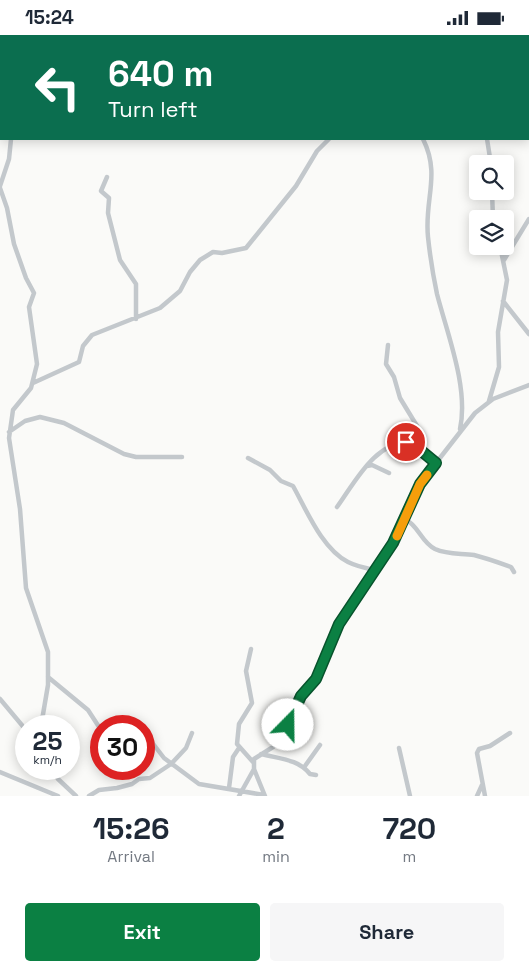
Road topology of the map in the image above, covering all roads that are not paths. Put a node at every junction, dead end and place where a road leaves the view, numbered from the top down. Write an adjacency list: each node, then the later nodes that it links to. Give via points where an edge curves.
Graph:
1 (11, 140): 7 (street, via 10,159)
2 (328, 140): 12 (street, via 246,248 213,253 200,260 173,298)
3 (423, 140): 18 (street, via 432,169 428,235 438,295 455,359 462,404)
4 (487, 140): 5 (street)
5 (490, 155)
6 (107, 177): 12 (street, via 101,191 109,197 108,213 120,260 136,284)
7 (0, 187): 15 (street, via 8,208 14,244 33,290 29,307 38,360)
8 (529, 219): 10 (street)
9 (503, 255): 10 (street)
10 (504, 260): 11 (street, via 507,279)
11 (503, 301): 13 (street); 17 (street, via 498,331 499,367)
12 (136, 319): 15 (street, via 92,335 83,346 79,362)
13 (529, 335)
14 (388, 345): 20 (street, via 386,364 400,398 417,425)
15 (33, 383): 19 (street, via 13,410)
16 (529, 385): 17 (street)
17 (488, 402): 18 (street)
18 (460, 430): 23 (street)
19 (9, 432): 21 (street, via 25,421 40,417 64,423 124,454); 31 (street, via 20,509 24,579 48,652)
20 (413, 444): 23 (street); 24 (street, via 395,445 376,455)
21 (182, 457)
22 (248, 458): 28 (street, via 293,486 317,530 346,562)
23 (436, 463): 27 (street, via 420,484)
24 (367, 466): 25 (street); 26 (street)
25 (389, 473)
26 (336, 507)
27 (406, 519): 28 (street); 29 (street, via 435,549 477,556 512,567)
28 (374, 570): 42 (street, via 339,624 316,679 298,700 285,731 273,747)
29 (514, 571)
30 (251, 649): 41 (street, via 246,671 252,703 239,724)
31 (48, 677): 33 (street); 34 (street)
32 (0, 699): 35 (street)
33 (43, 715)
34 (93, 715)
35 (15, 717)
36 (192, 733): 44 (street, via 186,748)
37 (510, 733): 50 (street, via 479,749)
38 (320, 745): 45 (street)
39 (155, 747): 44 (street)
40 (399, 747): 58 (street)
41 (239, 748): 43 (street); 51 (street, via 233,757)
42 (261, 754): 43 (street); 45 (street)
43 (253, 761): 46 (street)
44 (171, 764): 51 (street, via 200,784); 56 (street, via 149,779 139,779 118,789 99,790)
45 (305, 766): 48 (street, via 310,774)
46 (254, 769): 52 (street); 53 (street)
47 (0, 772): 54 (street)
48 (316, 775)
49 (59, 780): 55 (street)
50 (482, 785): 59 (street); 60 (street)
51 (229, 788): 52 (street)
52 (242, 790): 53 (street); 57 (street)
53 (265, 795)
54 (58, 796)
55 (76, 796)
56 (89, 796)
57 (239, 796)
58 (410, 796)
59 (477, 796)
60 (485, 796)

